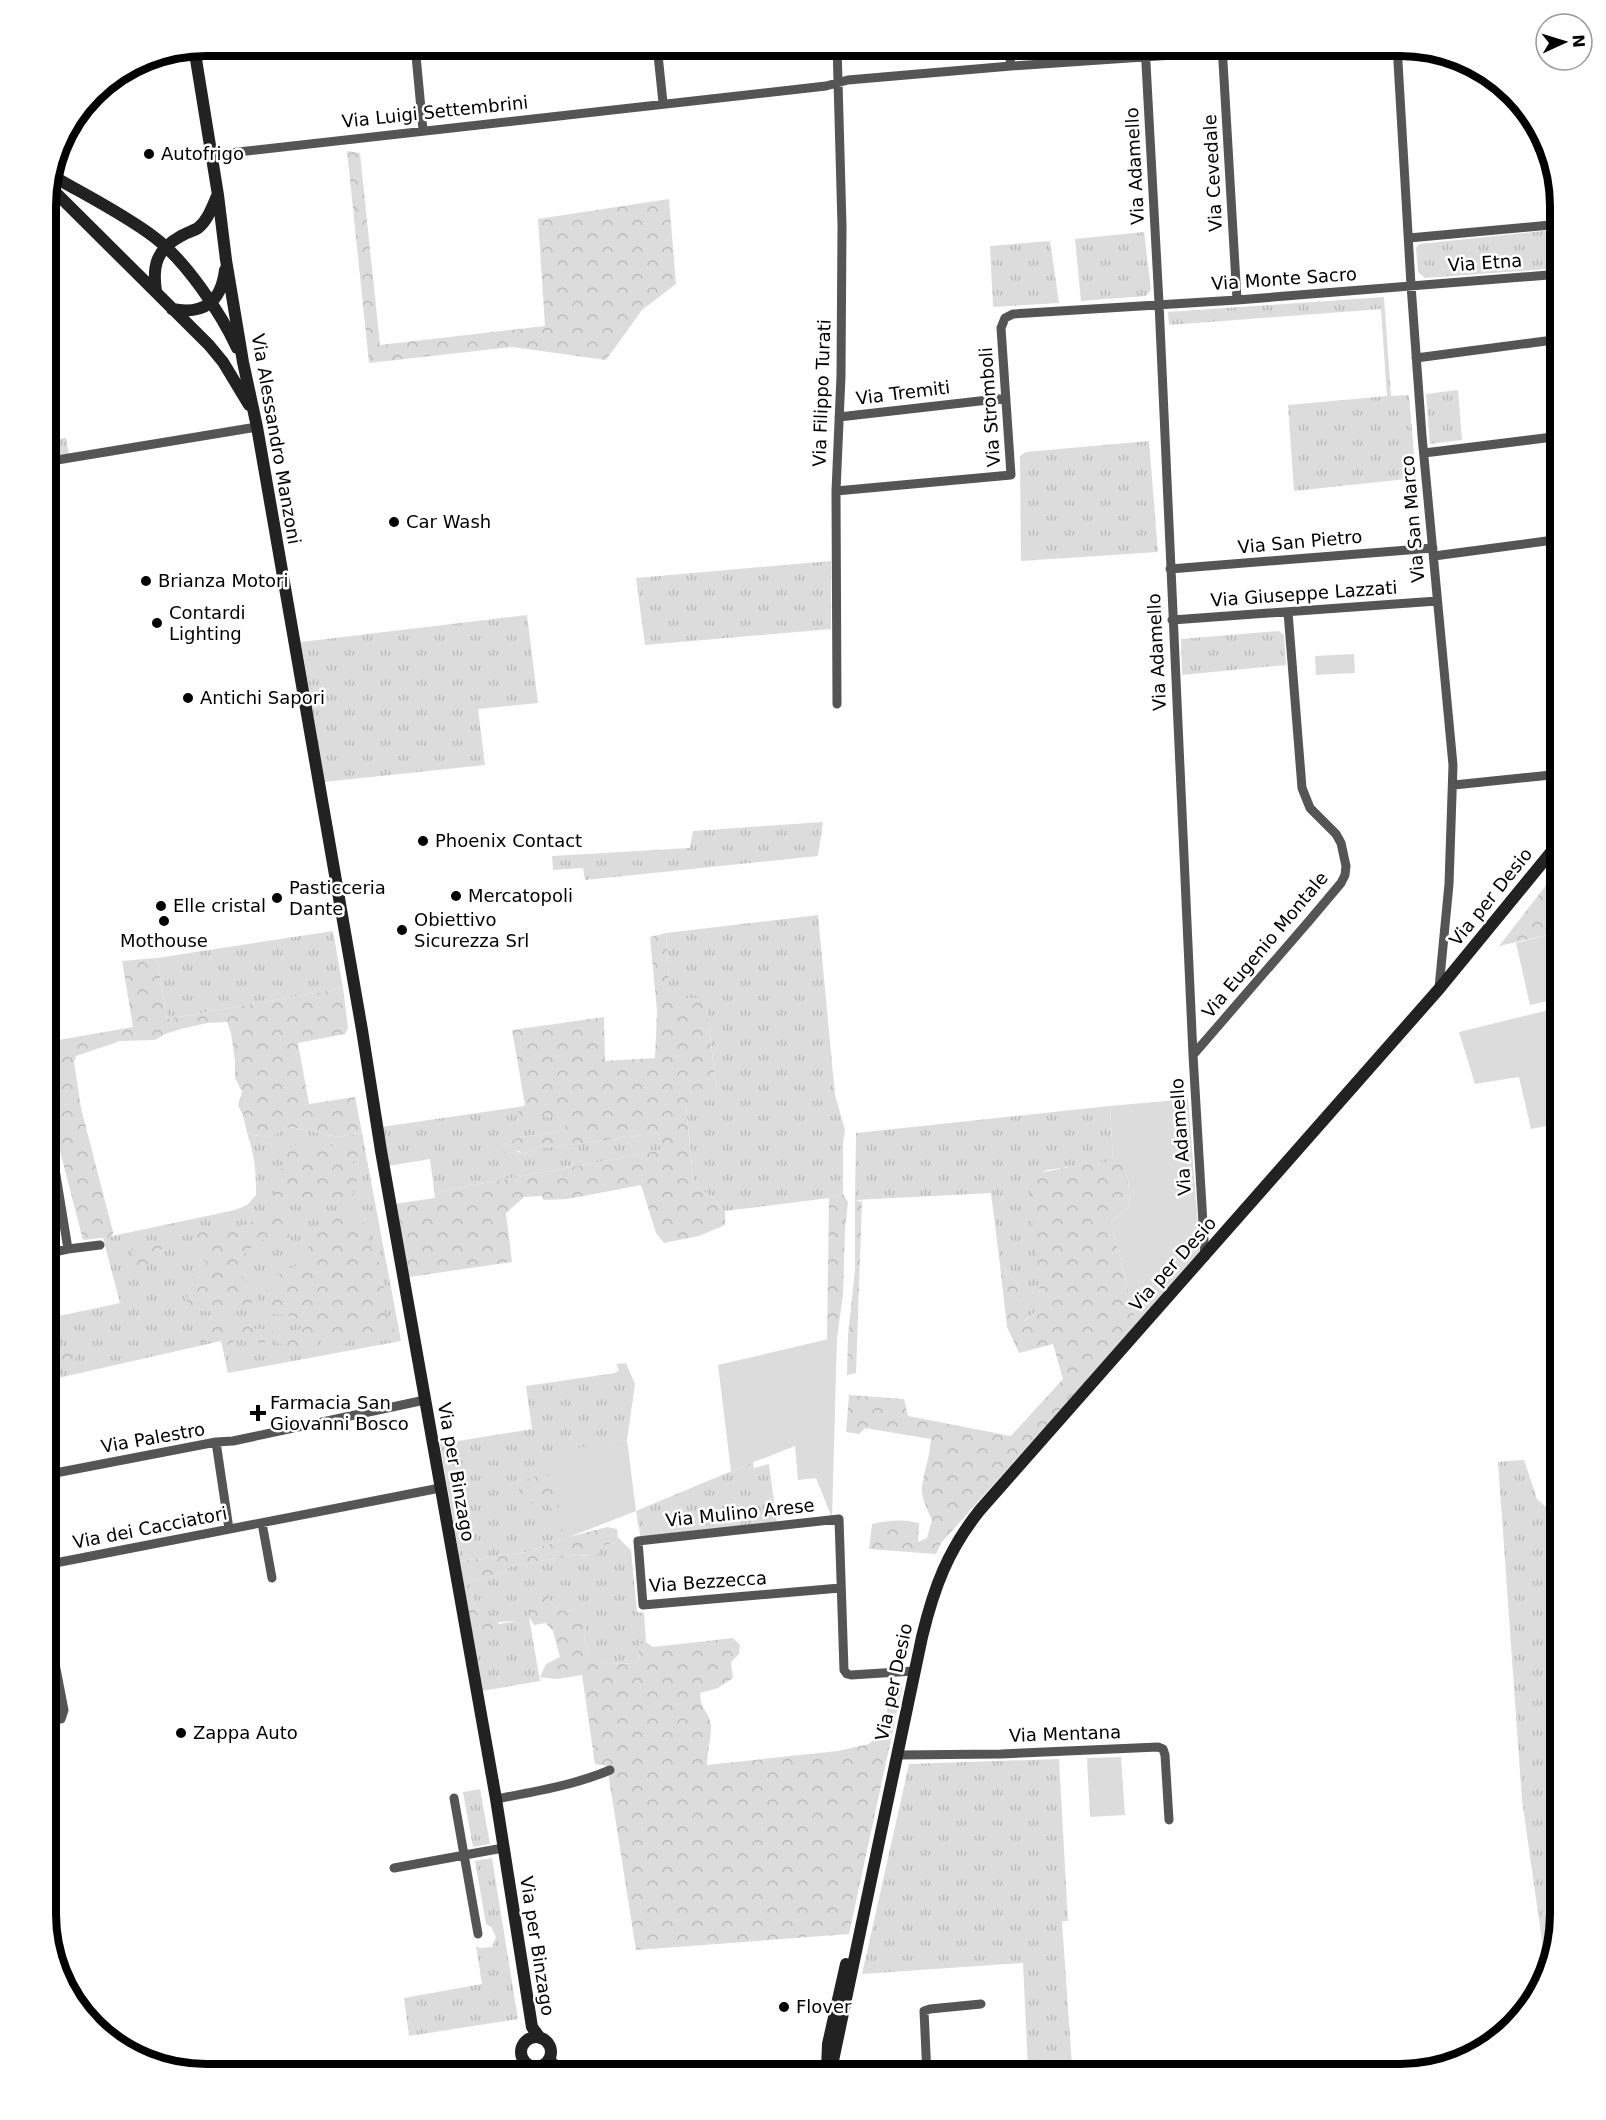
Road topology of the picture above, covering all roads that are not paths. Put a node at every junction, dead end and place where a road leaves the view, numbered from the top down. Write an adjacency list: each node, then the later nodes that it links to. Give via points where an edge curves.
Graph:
1 (195, 56): 13 (main road, Via Alessandro Manzoni)
2 (416, 56): 12 (street)
3 (658, 56): 11 (street)
4 (837, 56): 10 (street, Via Filippo Turati)
5 (1010, 56): 9 (street)
6 (1145, 56): 9 (street, Via Luigi Settembrini); 26 (street, Via Adamello)
7 (1222, 56): 24 (street, Via Cevedale)
8 (1398, 56): 18 (street, Via San Marco)
9 (1011, 66): 10 (street, Via Luigi Settembrini)
10 (838, 83): 11 (street, Via Luigi Settembrini); 32 (street, Via Filippo Turati, via 842,226)
11 (663, 103): 12 (street, Via Luigi Settembrini)
12 (423, 130): 13 (street, Via Luigi Settembrini)
13 (211, 155): 16 (main road, Via Alessandro Manzoni)
14 (58, 179): 19 (main road, via 139,226)
15 (56, 193): 23 (main road)
16 (218, 195): 19 (main road, via 198,227); 20 (main road, Via Alessandro Manzoni)
17 (1550, 225): 18 (street)
18 (1409, 238): 22 (street, Via San Marco)
19 (165, 246): 23 (main road, via 154,268); 25 (main road)
20 (226, 260): 25 (main road, via 223,283); 30 (main road, Via Alessandro Manzoni)
21 (1550, 275): 22 (street, Via Etna)
22 (1411, 285): 24 (street, Via Monte Sacro); 29 (street, Via San Marco)
23 (156, 291): 27 (main road)
24 (1237, 300): 26 (street, Via Monte Sacro)
25 (211, 303): 27 (main road, via 196,310); 30 (main road)
26 (1159, 303): 31 (street, Via Stromboli, via 1013,314 1005,318 1001,328); 40 (street, Via Adamello)
27 (172, 309): 33 (main road, via 223,362)
28 (1550, 340): 29 (street)
29 (1416, 358): 35 (street, Via San Marco)
30 (243, 362): 33 (main road, Via Alessandro Manzoni)
31 (1006, 398): 32 (street, Via Tremiti); 37 (street, Via Stromboli, via 1011,475)
32 (839, 417): 37 (street, Via Filippo Turati)
33 (256, 421): 36 (street); 50 (main road, Via Alessandro Manzoni)
34 (1550, 437): 35 (street)
35 (1424, 453): 39 (street, Via San Marco)
36 (56, 460)
37 (836, 491): 44 (street, Via Filippo Turati)
38 (1550, 540): 39 (street, Via San Pietro)
39 (1433, 552): 40 (street, Via San Pietro); 41 (street, Via San Marco)
40 (1170, 569): 43 (street, Via Adamello)
41 (1437, 602): 42 (street, Via Giuseppe Lazzati); 46 (street, Via San Marco)
42 (1288, 612): 43 (street, Via Giuseppe Lazzati); 49 (street, Via Eugenio Montale, via 1302,788 1310,808 1341,843 1345,875)
43 (1172, 620): 49 (street, Via Adamello)
44 (837, 704)
45 (1550, 775): 46 (street)
46 (1454, 784): 48 (street, Via San Marco)
47 (1550, 853): 48 (main road, Via per Desio)
48 (1439, 989): 55 (main road, Via per Desio)
49 (1193, 1055): 55 (street, Via Adamello)
50 (381, 1151): 56 (main road, Via per Binzago)
51 (56, 1175): 53 (street)
52 (100, 1245): 53 (street)
53 (68, 1249): 54 (street)
54 (56, 1252)
55 (1205, 1257): 67 (main road, Via per Desio, via 959,1537 934,1591)
56 (425, 1401): 57 (street); 59 (main road, Via per Binzago)
57 (216, 1442): 58 (street, Via Palestro); 61 (street, Via Palestro)
58 (56, 1473)
59 (440, 1488): 60 (street, Via dei Cacciatori); 72 (main road, Via per Binzago)
60 (262, 1523): 61 (street, Via dei Cacciatori); 64 (street)
61 (229, 1530): 63 (street, Via dei Cacciatori)
62 (638, 1541): 65 (street, Via Bezzecca, via 643,1605); 65 (street, Via Mulino Arese, via 839,1519)
63 (56, 1563)
64 (272, 1578)
65 (840, 1588): 67 (street, Via Mulino Arese, via 847,1674)
66 (56, 1669): 68 (street, via 64,1710 61,1719)
67 (914, 1671): 69 (main road, Via per Desio)
68 (56, 1720)
69 (897, 1755): 73 (street, Via Mentana, via 1158,1747 1165,1755); 84 (main road, Via per Desio, via 866,1900 853,1933 830,2032)
70 (610, 1770): 72 (street, via 540,1791)
71 (454, 1798): 75 (street)
72 (496, 1799): 74 (main road, Via per Binzago)
73 (1169, 1820)
74 (503, 1848): 75 (street); 79 (main road, Via per Binzago)
75 (464, 1856): 76 (street); 77 (street)
76 (394, 1868)
77 (478, 1934)
78 (981, 2004): 85 (street, via 924,2011)
79 (532, 2027): 80 (main road, Via per Binzago); 81 (main road, Via per Binzago)
80 (540, 2038): 81 (main road, Via per Binzago); 83 (main road, Via per Binzago, via 550,2046)
81 (526, 2042): 82 (main road, Via per Binzago, via 522,2056)
82 (529, 2064)
83 (543, 2064)
84 (828, 2064)
85 (926, 2064)

